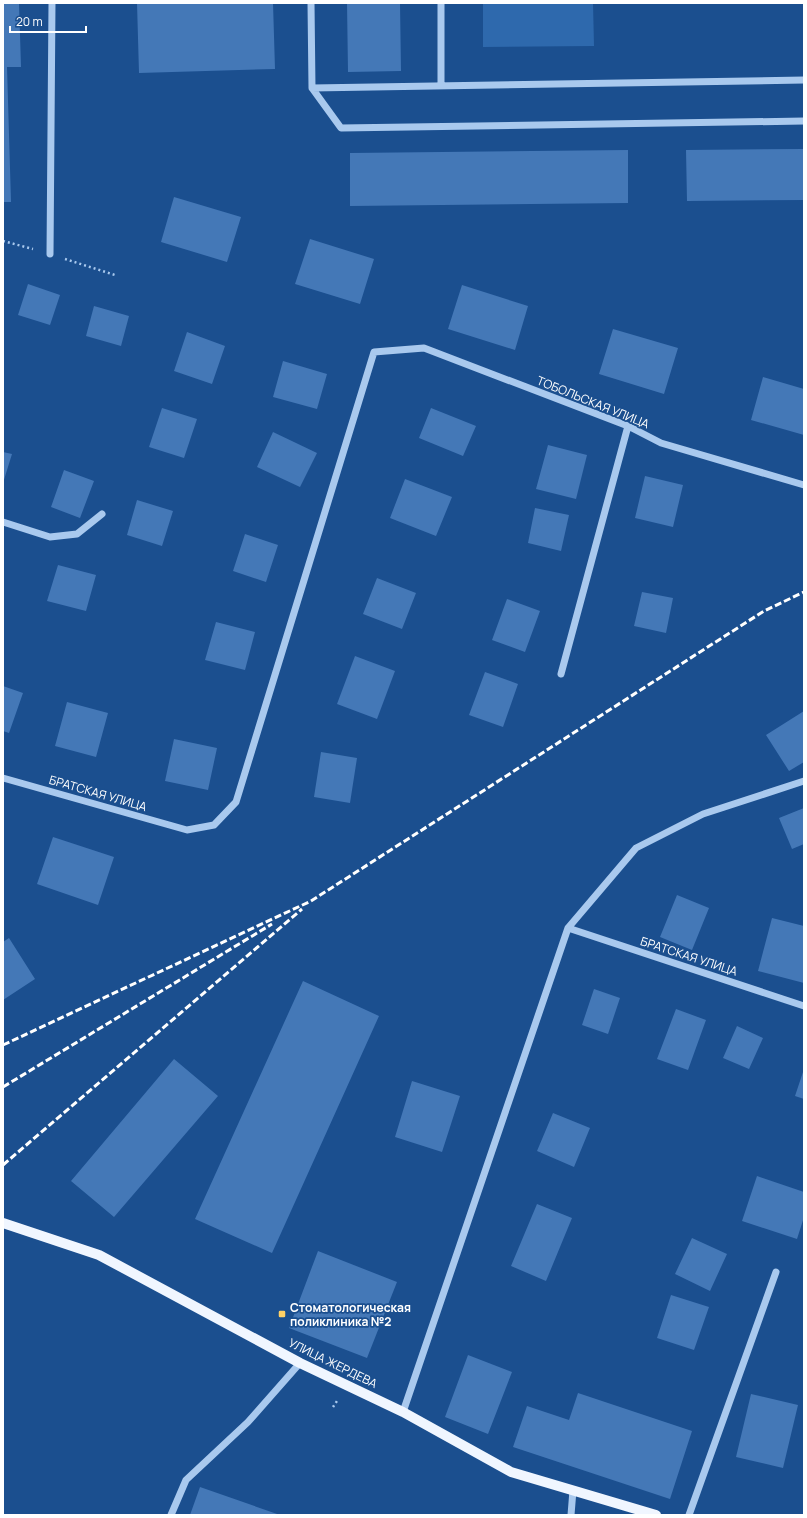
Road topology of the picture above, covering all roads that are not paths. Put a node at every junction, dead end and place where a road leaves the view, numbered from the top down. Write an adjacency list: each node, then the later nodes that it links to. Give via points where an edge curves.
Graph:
1 (52, 3): 8 (street)
2 (311, 3): 6 (street)
3 (441, 3): 5 (street)
4 (804, 80): 5 (street)
5 (441, 85): 6 (street)
6 (312, 88): 7 (street, via 341,128)
7 (804, 121)
8 (50, 254)
9 (628, 426): 10 (street, ТОБОЛЬСКАЯ УЛИЦА, via 661,443); 13 (street); 16 (street, ТОБОЛЬСКАЯ УЛИЦА, via 424,348 374,352 236,802 214,825)
10 (804, 485)
11 (102, 514): 12 (street, via 77,534 50,537)
12 (3, 522)
13 (561, 674)
14 (3, 778): 16 (street, БРАТСКАЯ УЛИЦА)
15 (804, 781): 17 (street, via 703,814 636,848)
16 (187, 830)
17 (568, 928): 18 (street, БРАТСКАЯ УЛИЦА); 22 (street)
18 (804, 1006)
19 (3, 1223): 21 (main road, УЛИЦА ЖЕРДЕВА, via 99,1255)
20 (776, 1272): 27 (street)
21 (300, 1363): 22 (main road, УЛИЦА ЖЕРДЕВА); 24 (street, via 248,1422 186,1480)
22 (403, 1412): 23 (main road, УЛИЦА ЖЕРДЕВА, via 510,1472)
23 (573, 1490): 25 (street); 26 (main road, УЛИЦА ЖЕРДЕВА)
24 (171, 1515)
25 (571, 1515)
26 (656, 1515)
27 (689, 1515)

